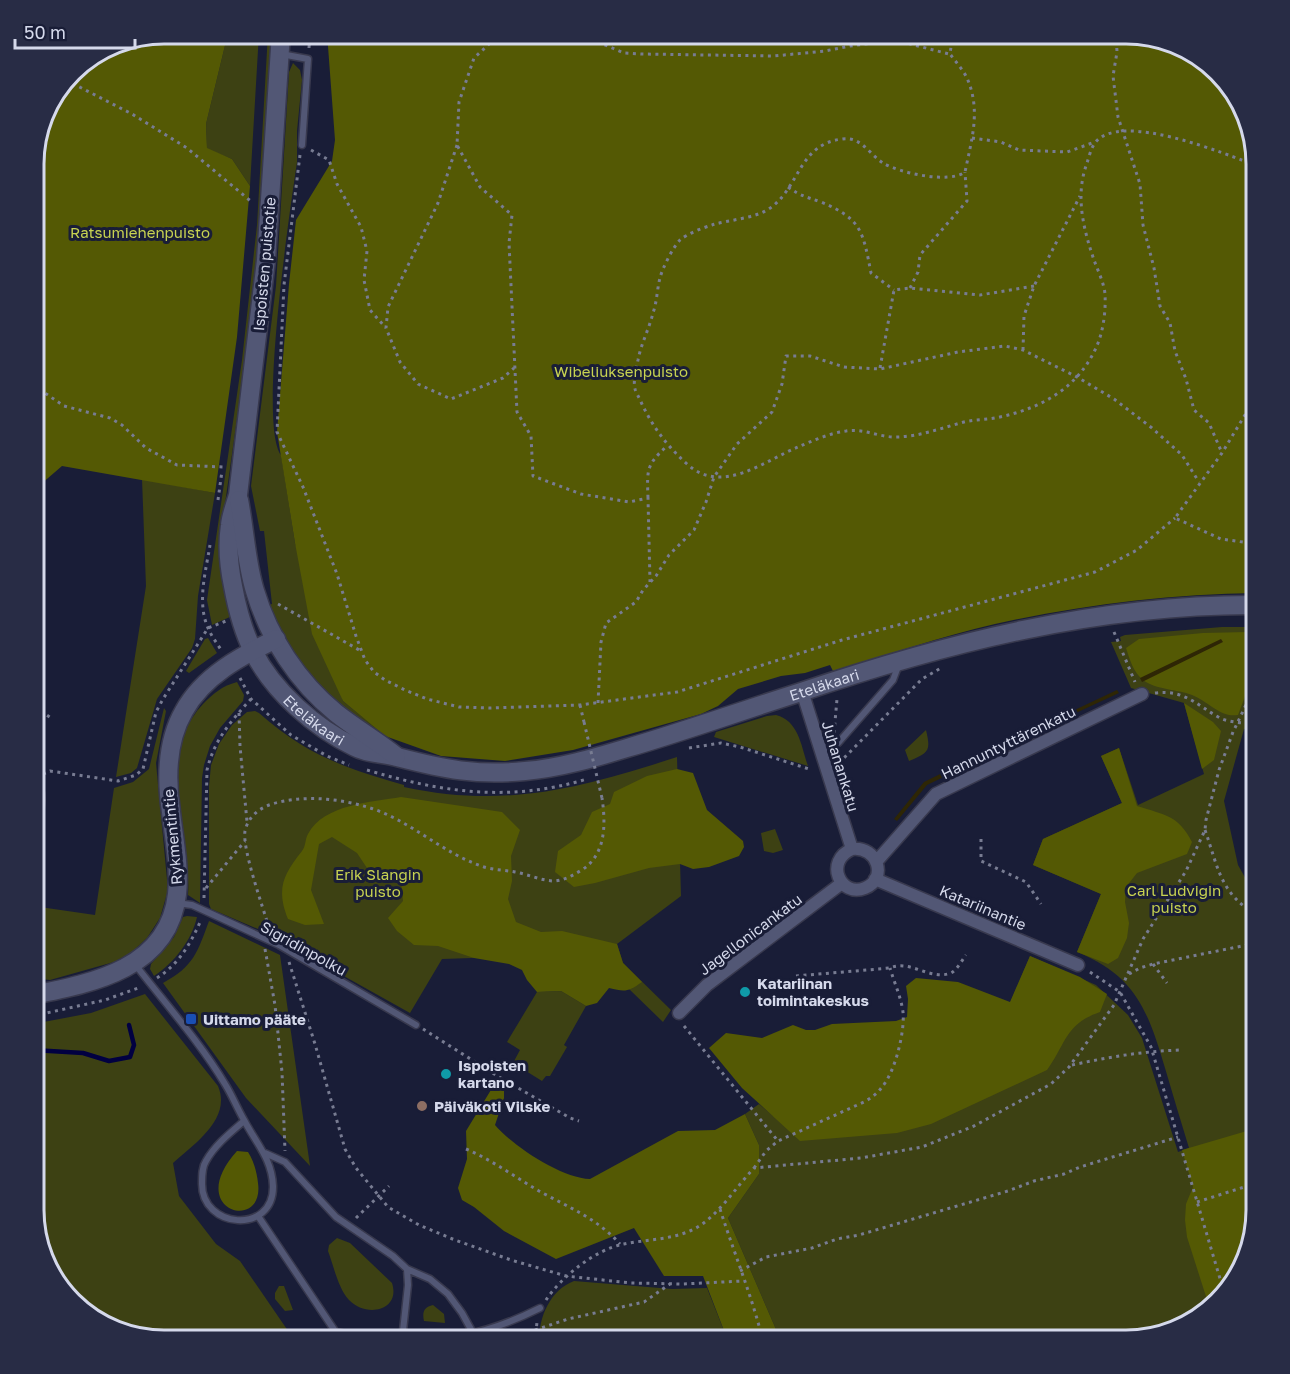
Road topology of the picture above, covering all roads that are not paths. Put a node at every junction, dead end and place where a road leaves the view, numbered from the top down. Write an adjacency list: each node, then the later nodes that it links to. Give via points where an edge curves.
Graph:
1 (280, 44): 2 (main road, Ispoisten puistotie)
2 (280, 54): 3 (lane, via 308,59); 4 (main road, Ispoisten puistotie, via 266,260)
3 (302, 145)
4 (238, 495): 6 (main road, Ispoisten puistotie, via 254,591); 7 (main road, Ispoisten puistotie, via 230,524 229,559 240,615)
5 (1246, 605): 8 (main road, Eteläkaari, via 1200,605 1099,616 1017,630)
6 (276, 639): 7 (main road, Rykmentintie); 12 (main road, Eteläkaari, via 293,668 323,701)
7 (253, 651): 12 (main road, Eteläkaari, via 287,696 324,729 365,752); 17 (main road, Rykmentintie, via 201,687 173,734 168,790 177,868)
8 (900, 661): 9 (main road, Eteläkaari); 11 (lane, via 893,680 838,744)
9 (802, 691): 11 (street, Juhanankatu); 12 (main road, Eteläkaari, via 664,737 548,769 470,772)
10 (1142, 694): 14 (street, Hannuntyttärenkatu, via 936,794)
11 (820, 750): 13 (street, Juhanankatu)
12 (398, 757)
13 (852, 849): 14 (street, via 864,850); 16 (street, via 838,860 837,872)
14 (876, 862): 15 (street)
15 (875, 879): 16 (street, via 860,890); 19 (street, Katariinantie)
16 (842, 883): 21 (street, Jagellonicankatu, via 707,985)
17 (175, 903): 18 (main road, Rykmentintie, via 164,933 153,948); 22 (lane, Sigridinpolku, via 192,905 262,937)
18 (134, 962): 20 (main road, Rykmentintie, via 104,978); 23 (lane, via 224,1082)
19 (1078, 965)
20 (44, 992)
21 (679, 1013)
22 (416, 1026)
23 (244, 1122): 24 (lane); 25 (lane, via 218,1144 206,1161 202,1188 206,1202 221,1216 236,1220)
24 (264, 1153): 25 (lane, via 271,1167 273,1196); 26 (lane, via 285,1162 336,1217)
25 (258, 1216): 28 (lane)
26 (407, 1269): 29 (lane); 30 (lane, via 430,1279 448,1294)
27 (540, 1308): 31 (lane)
28 (333, 1330)
29 (403, 1330)
30 (471, 1330)
31 (483, 1330)

